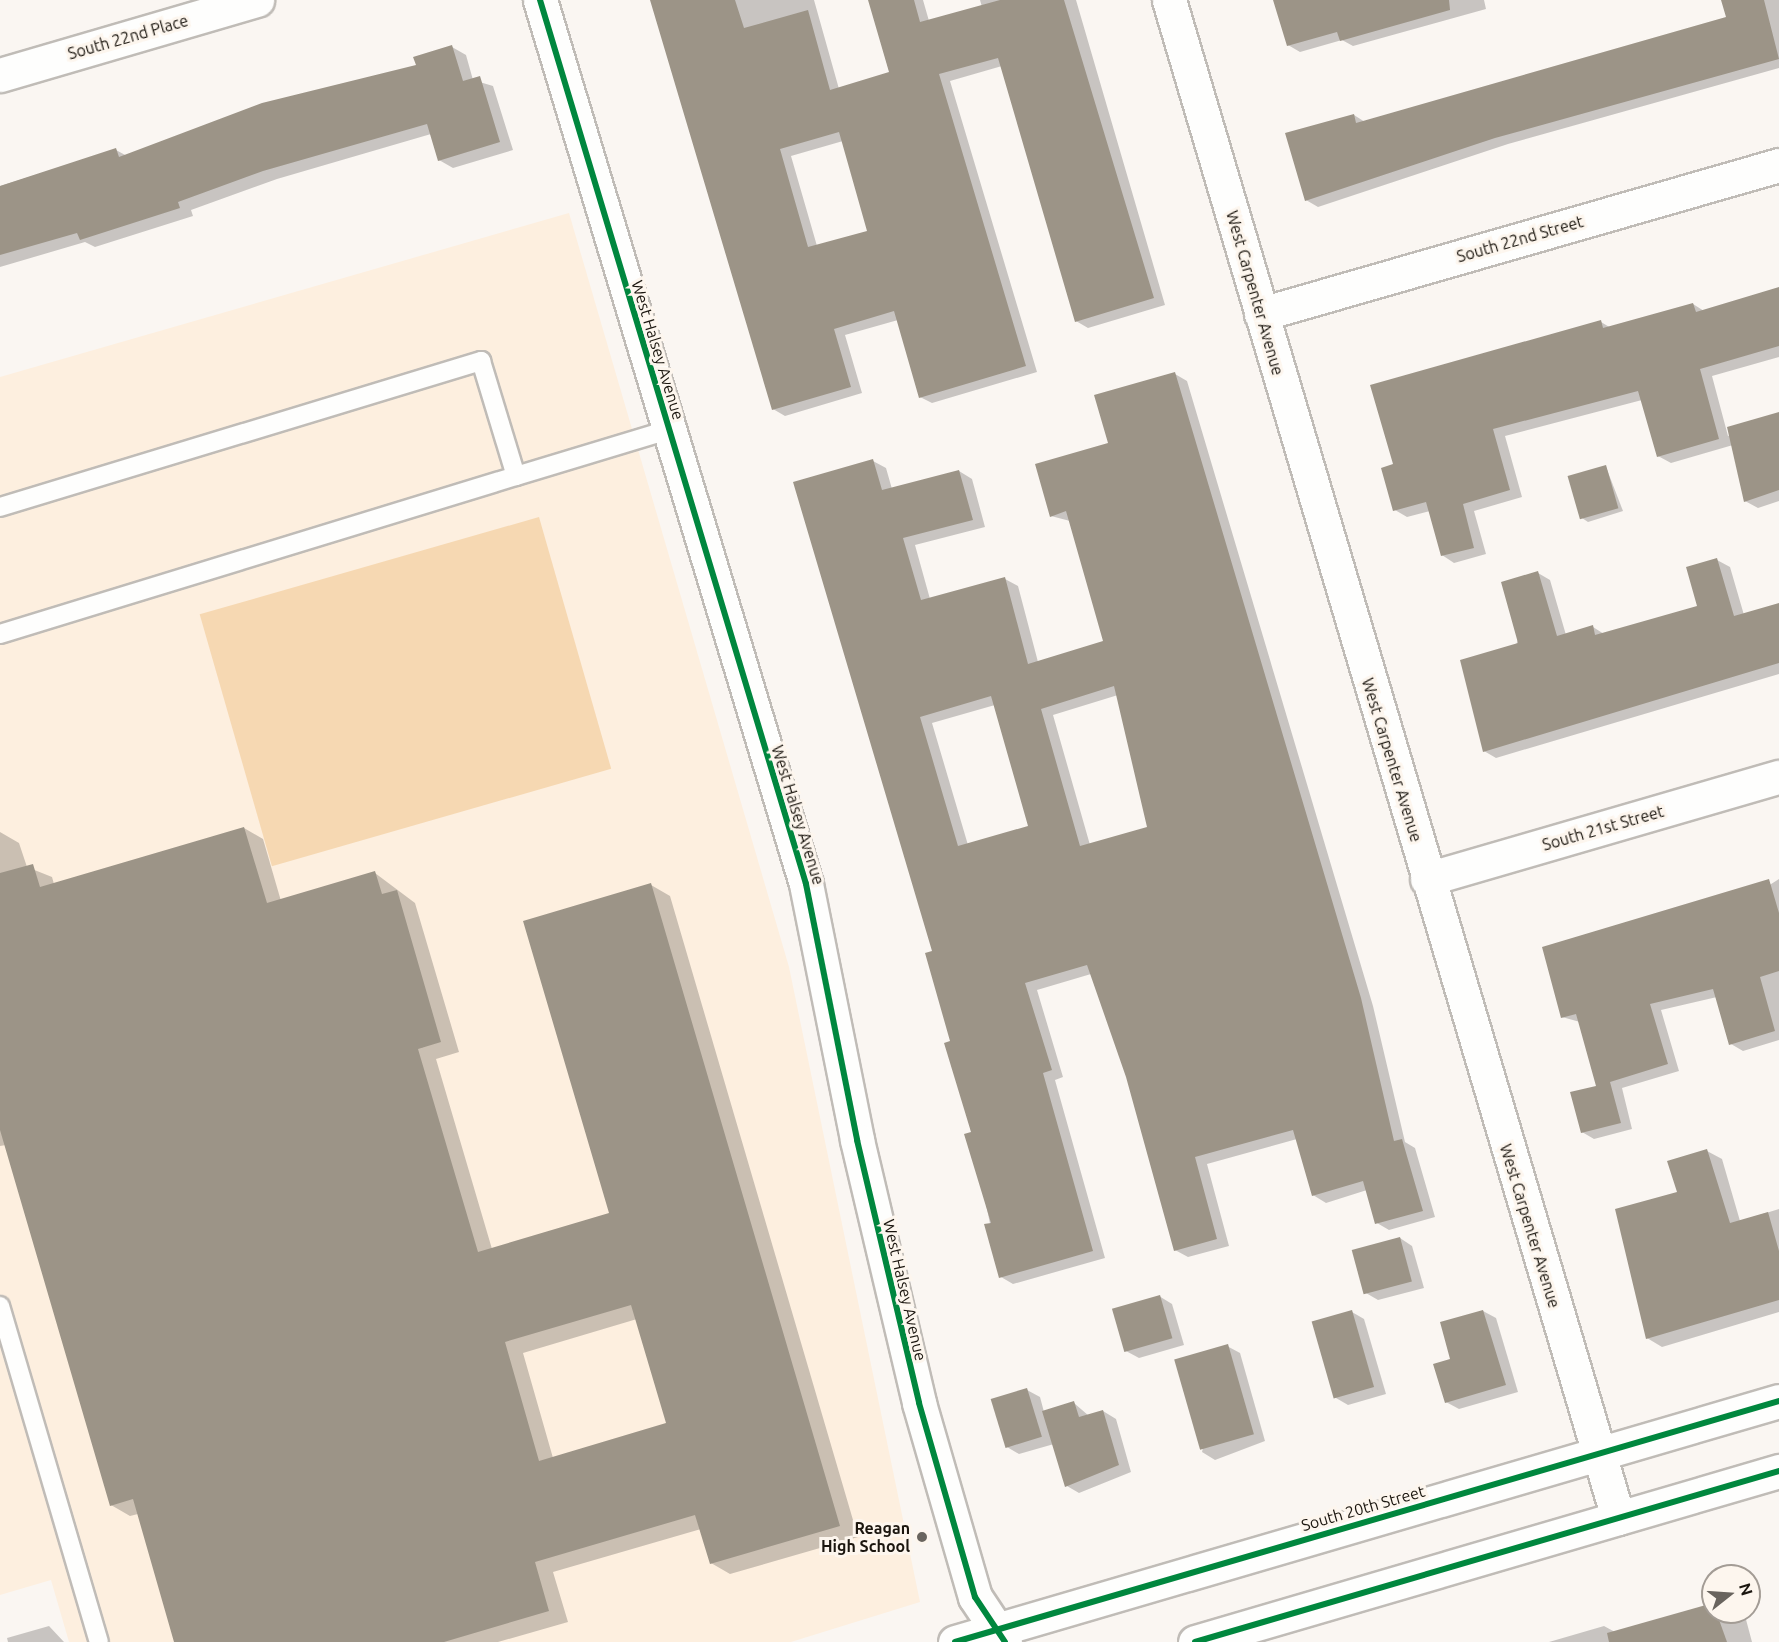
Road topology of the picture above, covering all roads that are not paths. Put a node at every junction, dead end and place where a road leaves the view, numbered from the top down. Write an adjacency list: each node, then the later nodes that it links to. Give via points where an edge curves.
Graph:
1 (257, 0): 4 (street, South 22nd Place)
2 (540, 0): 7 (street, West Halsey Avenue)
3 (1169, 0): 6 (street, West Carpenter Avenue)
4 (0, 75)
5 (1779, 165): 6 (street, South 22nd Street)
6 (1261, 314): 12 (street, West Carpenter Avenue)
7 (668, 430): 8 (lane); 18 (street, West Halsey Avenue, via 806,884 891,1294 975,1597)
8 (516, 476): 9 (lane, via 481,361); 10 (lane)
9 (0, 507)
10 (0, 634)
11 (1779, 777): 12 (street, South 21st Street)
12 (1427, 879): 15 (street, West Carpenter Avenue)
13 (0, 1306): 19 (lane)
14 (1779, 1401): 15 (street, South 20th Street)
15 (1599, 1454): 17 (street, West Carpenter Avenue); 18 (street, South 20th Street)
16 (1779, 1472): 17 (street)
17 (1618, 1518): 21 (street)
18 (1000, 1636): 20 (street, South 20th Street)
19 (99, 1642)
20 (955, 1642)
21 (1195, 1642)

